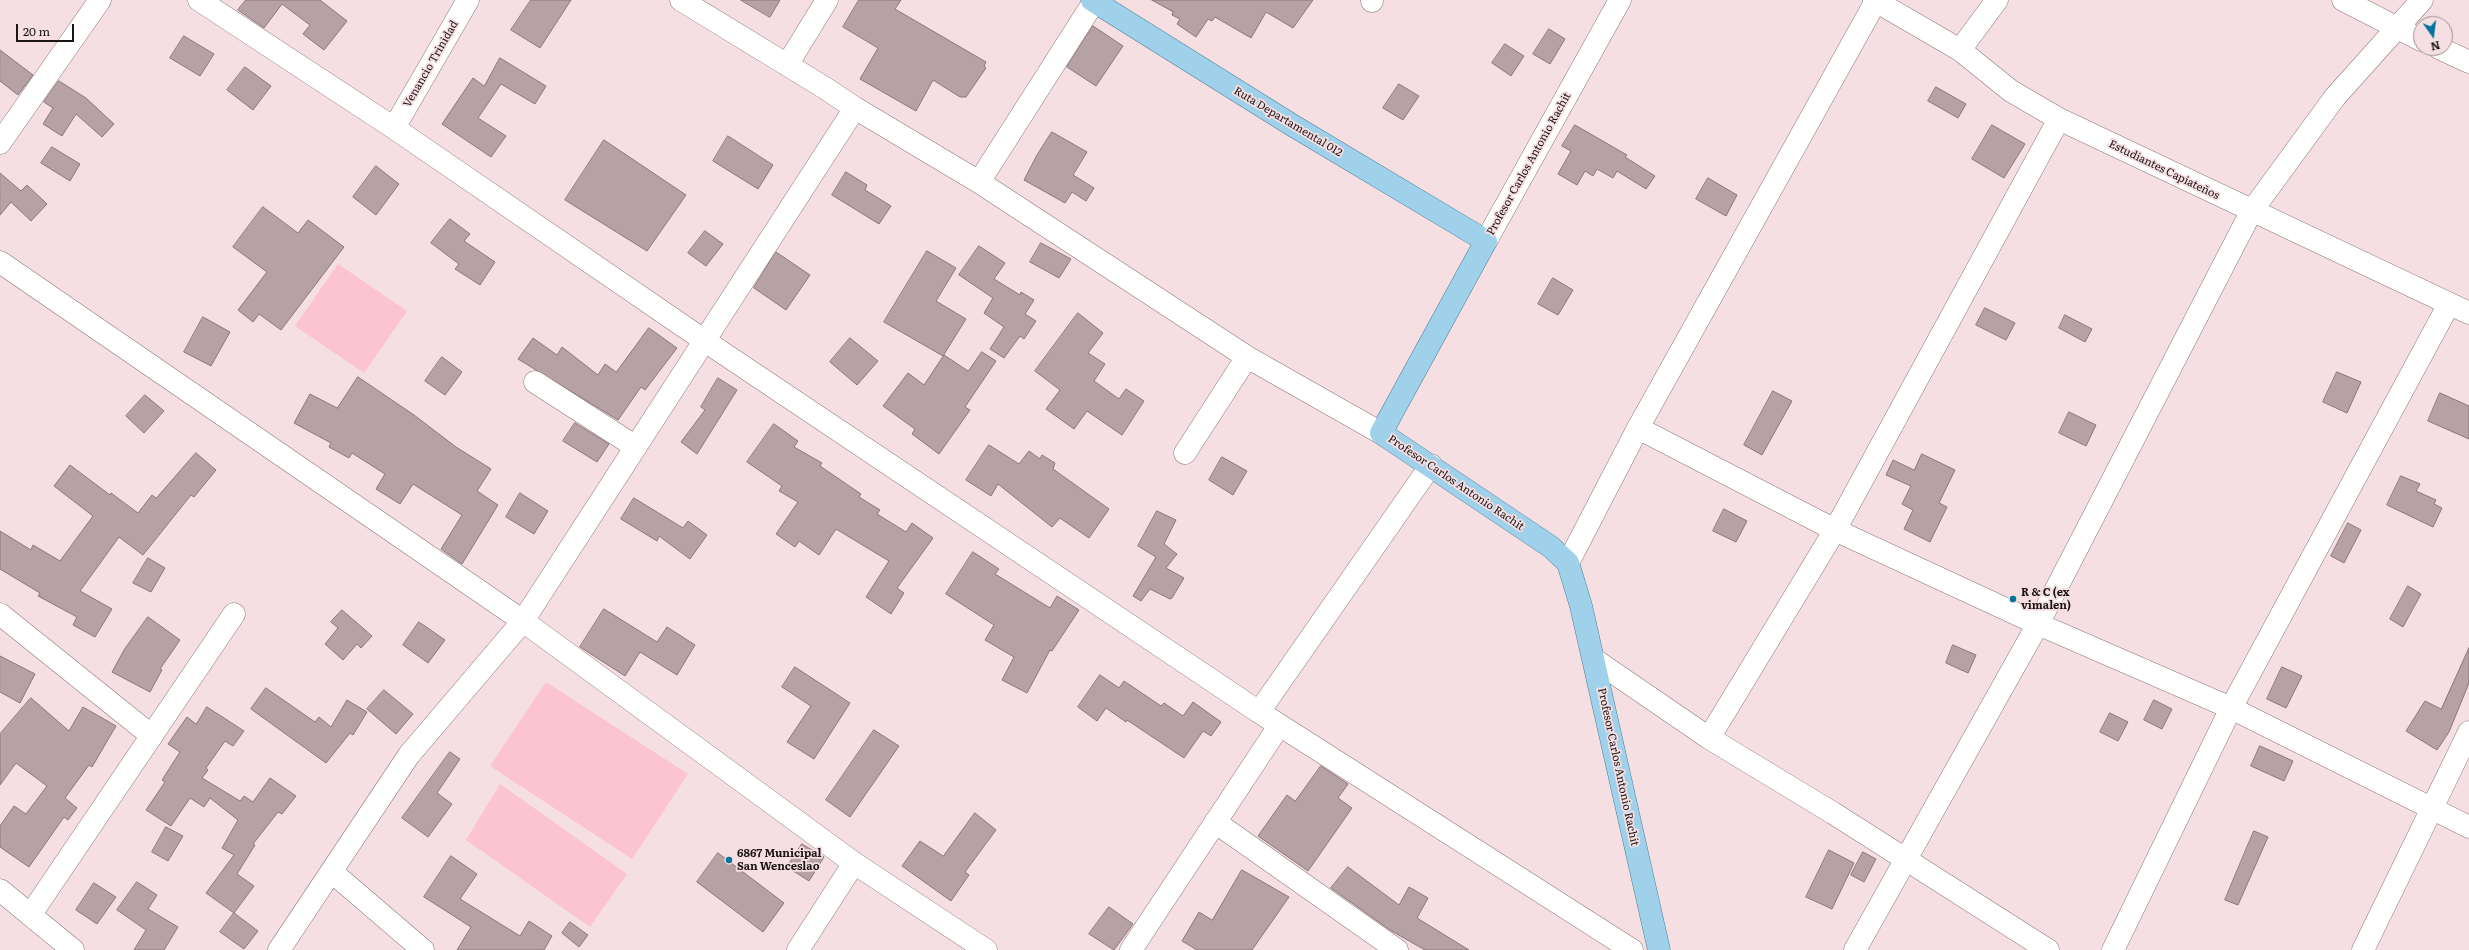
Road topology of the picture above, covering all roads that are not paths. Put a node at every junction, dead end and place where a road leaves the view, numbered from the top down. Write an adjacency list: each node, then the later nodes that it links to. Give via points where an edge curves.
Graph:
1 (100, 0): 21 (street)
2 (199, 0): 20 (street)
3 (468, 0): 20 (street, Venancio Trinidad)
4 (681, 0): 17 (street)
5 (827, 0): 17 (street)
6 (1094, 0): 22 (street); 24 (main road, Ruta Departamental 012, via 1292,125)
7 (1620, 0): 24 (street, Profesor Carlos Antonio Rachit)
8 (1997, 0): 14 (street)
9 (2343, 0): 12 (street)
10 (2422, 0): 12 (street)
11 (1875, 1): 14 (street, Estudiantes Capiateños); 31 (street)
12 (2397, 29): 13 (street); 23 (street, via 2335,97)
13 (2413, 36)
14 (1960, 50): 19 (street, Estudiantes Capiateños, via 2011,91)
15 (2453, 55): 16 (street)
16 (2469, 62)
17 (787, 65): 18 (street)
18 (855, 108): 22 (street); 28 (street)
19 (2059, 120): 23 (street, Estudiantes Capiateños); 36 (street)
20 (394, 128): 28 (street)
21 (0, 143)
22 (979, 182): 29 (street)
23 (2251, 212): 26 (street, Estudiantes Capiateños); 41 (street)
24 (1486, 241): 32 (main road, Profesor Carlos Antonio Rachit)
25 (0, 263): 40 (street)
26 (2449, 304): 27 (street, Estudiantes Capiateños); 43 (street)
27 (2469, 313)
28 (705, 341): 33 (street); 44 (street)
29 (1247, 356): 32 (street); 34 (street)
30 (535, 382): 33 (street)
31 (1638, 428): 36 (street); 37 (street)
32 (1381, 433): 35 (main road, Profesor Carlos Antonio Rachit)
33 (636, 447): 40 (street)
34 (1185, 453)
35 (1431, 465): 37 (main road, Profesor Carlos Antonio Rachit, via 1551,547); 44 (street)
36 (1835, 530): 41 (street); 48 (street)
37 (1568, 563): 42 (main road, Profesor Carlos Antonio Rachit)
38 (0, 614): 47 (street)
39 (234, 614): 47 (street)
40 (523, 621): 53 (street); 54 (street, via 410,755)
41 (2038, 624): 43 (street); 52 (street)
42 (1595, 660): 48 (street); 65 (main road, Profesor Carlos Antonio Rachit)
43 (2231, 708): 49 (street); 68 (street)
44 (1259, 712): 45 (street)
45 (1279, 726): 50 (street); 64 (street)
46 (2469, 732): 49 (street)
47 (152, 736): 56 (street)
48 (1709, 738): 52 (street, via 1833,813)
49 (2430, 808): 51 (street); 69 (street)
50 (1215, 822): 62 (street); 63 (street)
51 (2469, 828)
52 (1904, 860): 66 (street); 67 (street)
53 (854, 863): 60 (street); 61 (street)
54 (332, 872): 58 (street); 59 (street)
55 (0, 890): 56 (street)
56 (31, 914): 57 (street)
57 (73, 950)
58 (279, 950)
59 (423, 950)
60 (798, 950)
61 (986, 950)
62 (1131, 950)
63 (1397, 950)
64 (1632, 950)
65 (1659, 950)
66 (1855, 950)
67 (2048, 950)
68 (2113, 950)
69 (2363, 950)

